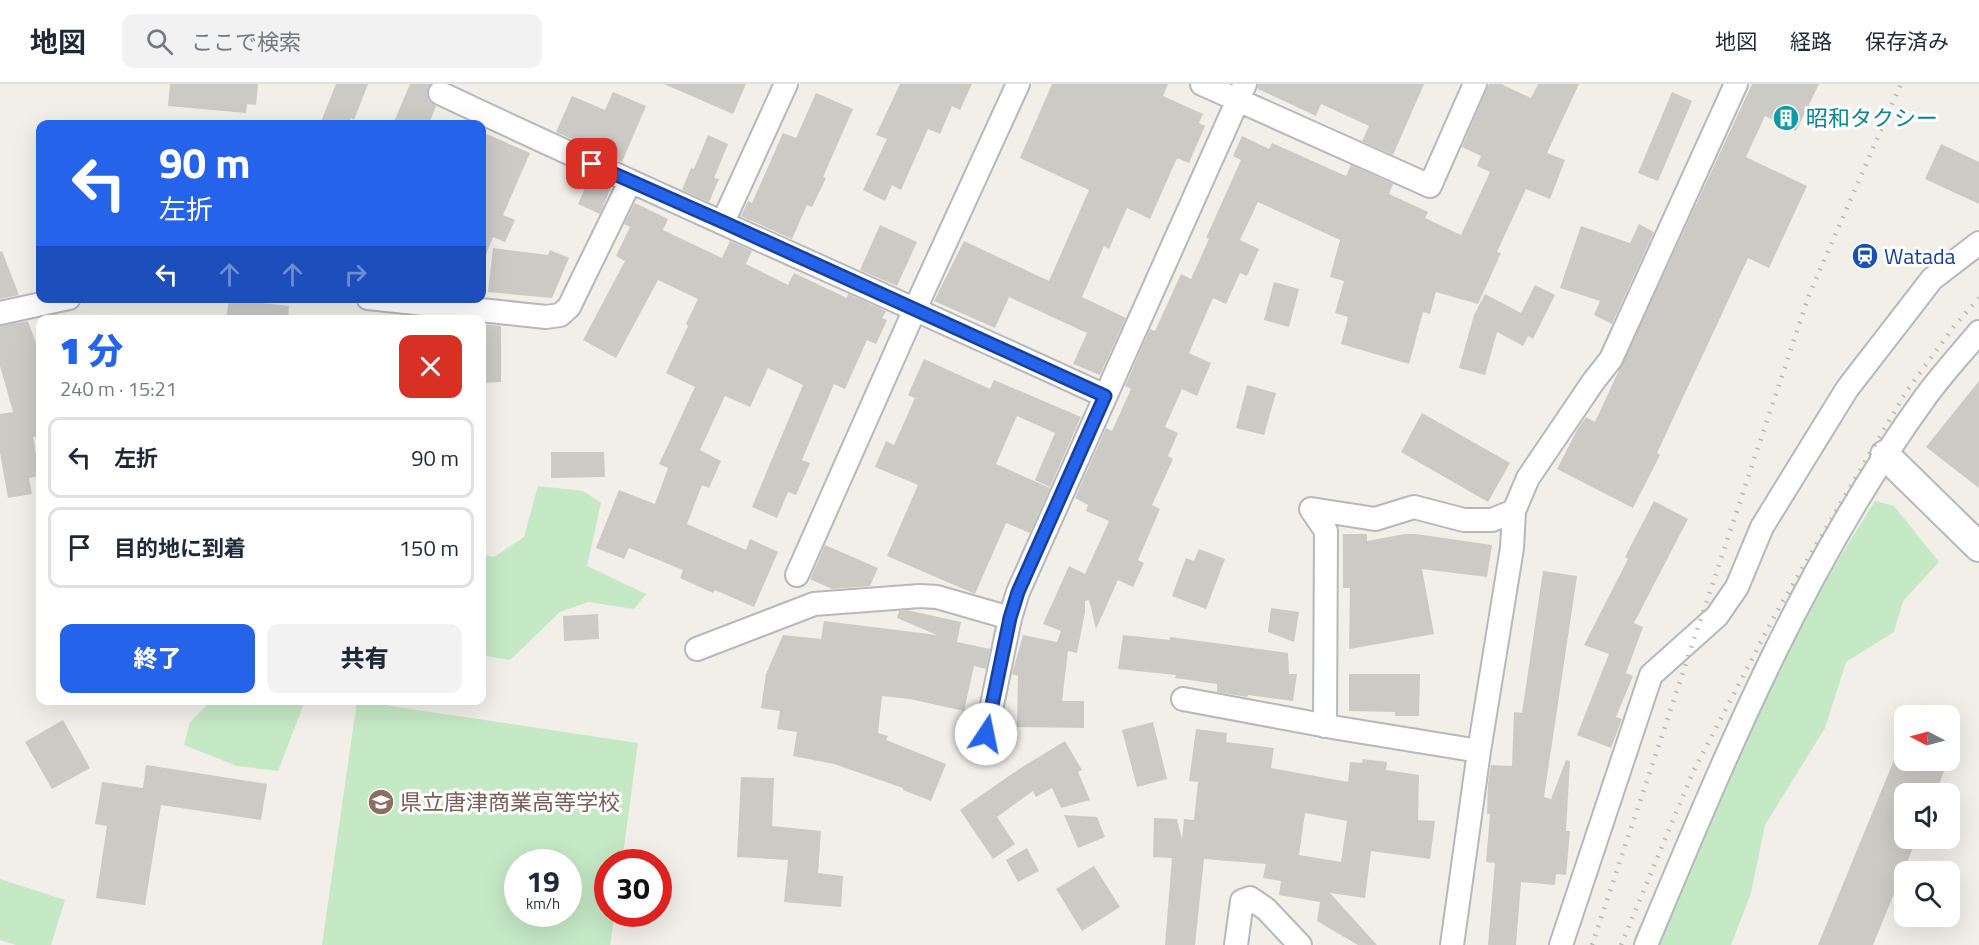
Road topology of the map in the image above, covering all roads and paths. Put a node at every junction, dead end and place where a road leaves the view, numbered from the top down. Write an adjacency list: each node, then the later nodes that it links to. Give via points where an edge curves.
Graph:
1 (786, 84): 9 (street)
2 (1018, 84): 13 (street)
3 (1203, 84): 6 (street)
4 (1475, 84): 6 (street, via 1430,186)
5 (1736, 84): 18 (street, via 1611,359 1528,478)
6 (1242, 92): 16 (street)
7 (440, 93): 8 (street)
8 (630, 182): 9 (street); 12 (street, via 569,307 560,315 546,317)
9 (723, 222): 13 (street)
10 (1979, 243): 30 (street, via 1932,279 1846,389 1762,527 1737,587 1717,616 1651,675)
11 (46, 303): 14 (street)
12 (415, 303)
13 (915, 309): 16 (street); 20 (street)
14 (0, 313)
15 (1979, 332): 17 (street, via 1925,397)
16 (1105, 396): 21 (street)
17 (1885, 455): 19 (street); 31 (street, via 1780,638)
18 (1514, 511): 24 (street, via 1492,520 1464,519 1414,507 1376,519 1311,509 1326,531); 26 (street, via 1512,548)
19 (1979, 547)
20 (797, 575)
21 (1010, 618): 22 (street, via 937,597 814,604); 25 (street)
22 (697, 649)
23 (1183, 699): 24 (street)
24 (1325, 726): 26 (street)
25 (986, 734)
26 (1479, 751): 29 (street)
27 (1236, 945): 28 (street, via 1242,901 1250,898)
28 (1300, 945)
29 (1452, 945)
30 (1561, 945)
31 (1646, 945)

